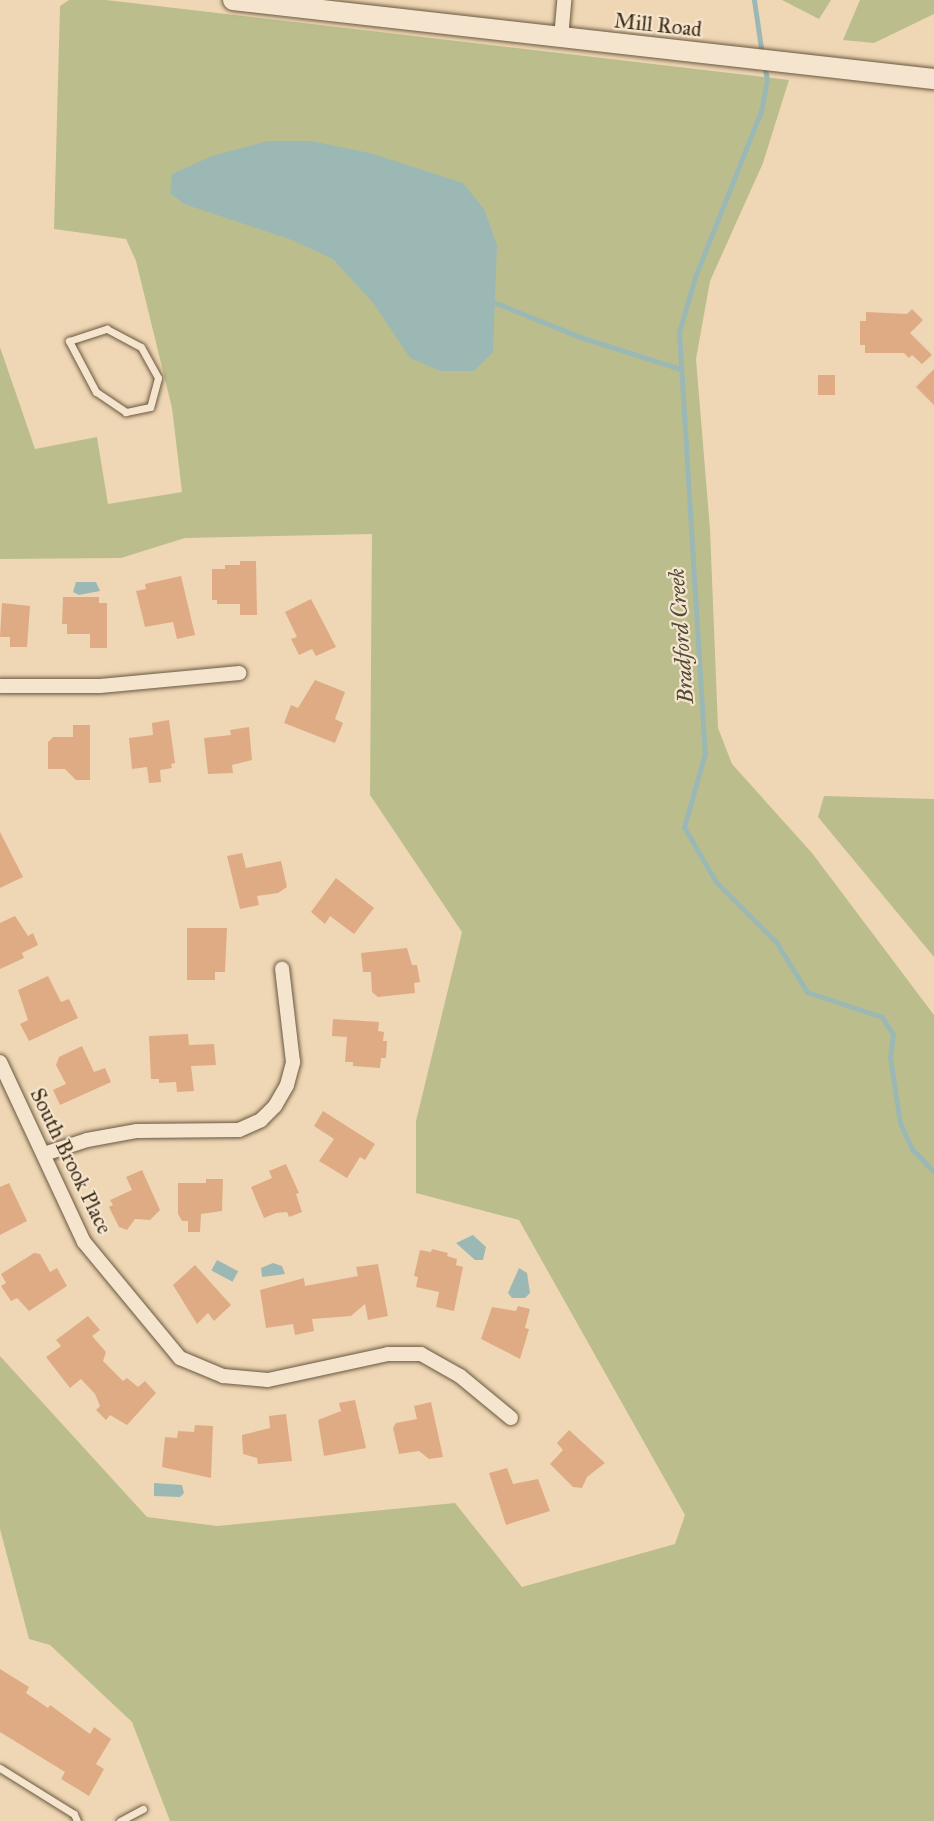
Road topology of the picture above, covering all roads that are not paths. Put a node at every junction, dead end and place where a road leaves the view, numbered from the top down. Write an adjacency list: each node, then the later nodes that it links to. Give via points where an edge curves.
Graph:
1 (233, 0): 3 (street, Mill Road)
2 (564, 0): 3 (street)
3 (561, 38): 4 (street, Mill Road)
4 (934, 79)
5 (96, 392): 5 (lane, via 69,341 107,329 141,347 158,378 150,407 126,412)
6 (239, 674): 7 (street, via 100,686)
7 (0, 686)
8 (282, 969): 10 (street, via 293,1062 287,1085 261,1120 239,1130 137,1131 87,1140)
9 (0, 1062): 10 (street, South Brook Place)
10 (44, 1154): 11 (street, South Brook Place, via 84,1242 180,1358 223,1376 268,1380 388,1354 421,1354 460,1376)
11 (511, 1418)
12 (0, 1768): 14 (lane, via 74,1814)
13 (143, 1809): 15 (lane)
14 (77, 1821)
15 (120, 1821)

